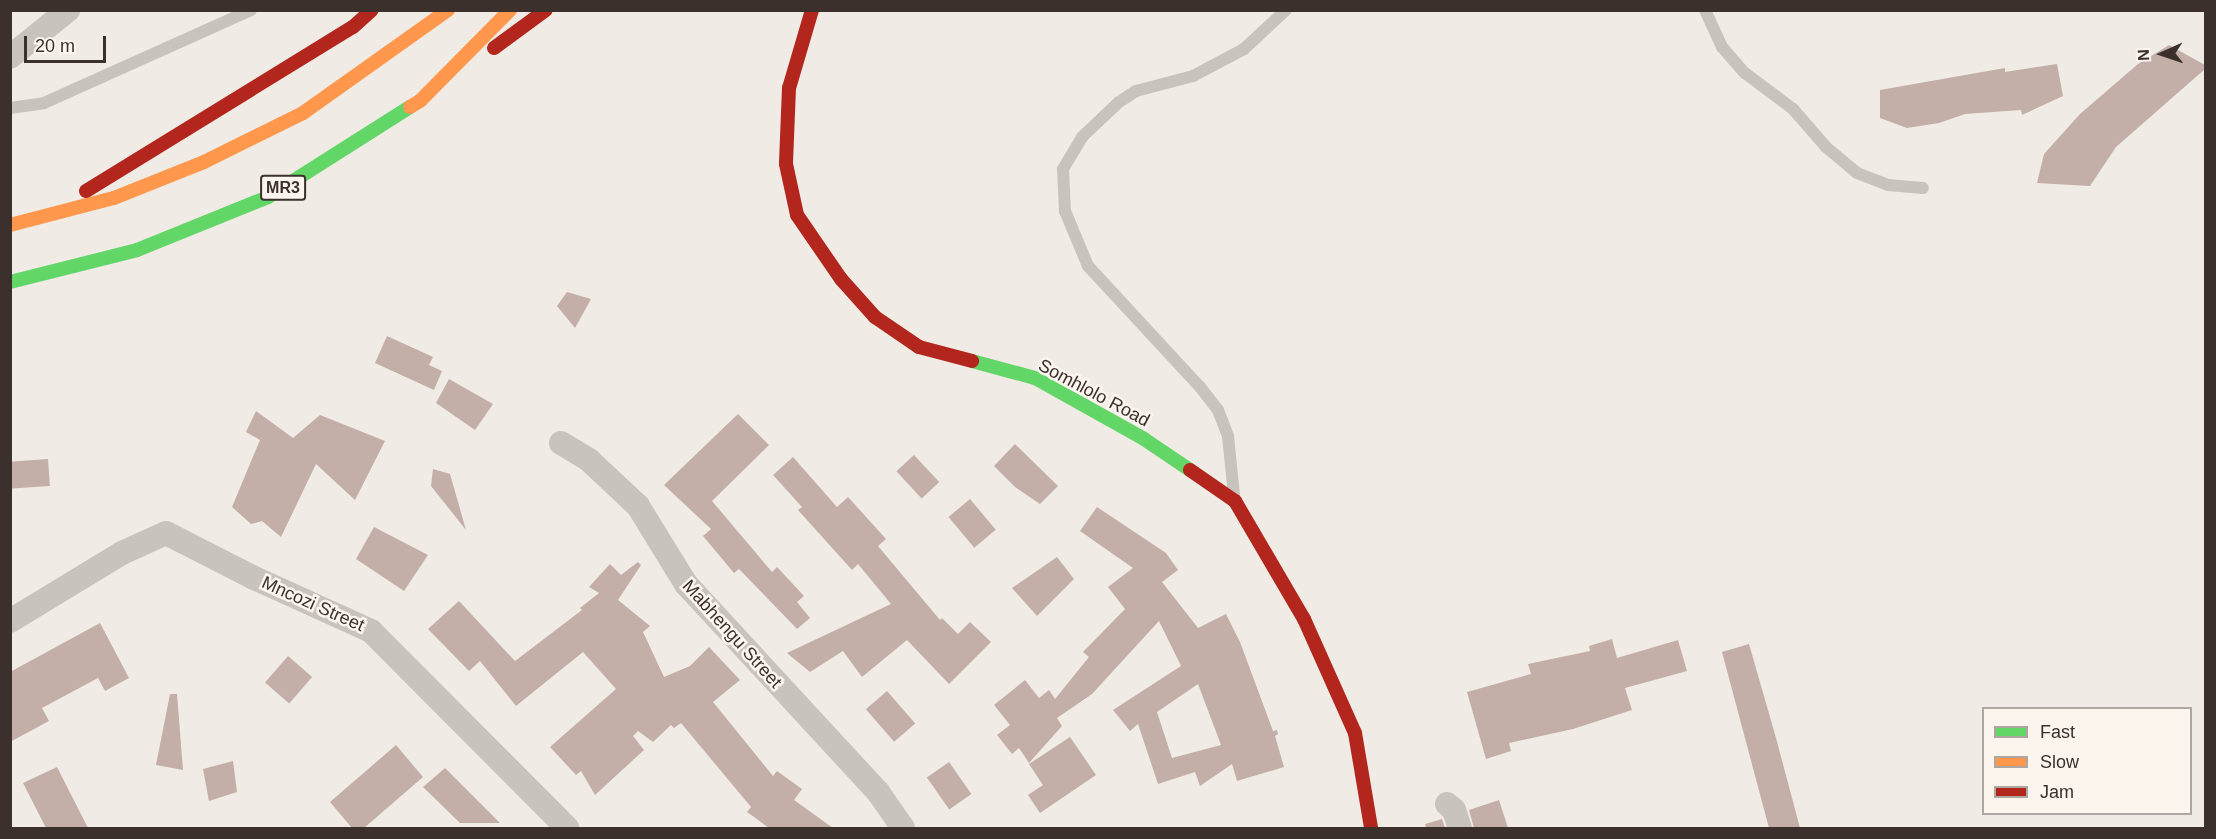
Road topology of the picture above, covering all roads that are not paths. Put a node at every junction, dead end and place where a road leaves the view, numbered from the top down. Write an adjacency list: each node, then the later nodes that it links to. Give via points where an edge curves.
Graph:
1 (68, 10): 10 (street)
2 (251, 10): 12 (lane, via 44,103)
3 (372, 10): 14 (main road, via 352,27 158,149)
4 (448, 10): 14 (main road, via 303,113 204,162 114,198)
5 (510, 10): 11 (main road, MR3)
6 (546, 10): 11 (main road)
7 (812, 10): 18 (main road, Somhlolo Road, via 789,88 786,164 797,215 841,279 876,317 919,347 1035,378 1144,440)
8 (1286, 10): 18 (lane, via 1244,49 1193,76 1136,91 1119,102 1082,137 1063,169 1065,211 1089,266 1218,411 1228,436)
9 (1705, 10): 13 (lane, via 1722,47 1745,73 1793,109 1826,147 1857,173 1888,185)
10 (10, 57)
11 (420, 101): 16 (main road, MR3, via 268,197 137,250)
12 (10, 108)
13 (1923, 188)
14 (43, 216): 15 (main road)
15 (10, 225)
16 (10, 282)
17 (561, 443): 22 (street, Mabhengu Street, via 589,460 638,506 686,584 878,792)
18 (1235, 501): 23 (main road, Somhlolo Road, via 1304,619 1355,733)
19 (10, 621): 21 (street, Mncozi Street, via 122,553 166,533 371,631)
20 (1447, 804): 24 (street, via 1454,810)
21 (567, 828)
22 (903, 828)
23 (1371, 828)
24 (1460, 828)

